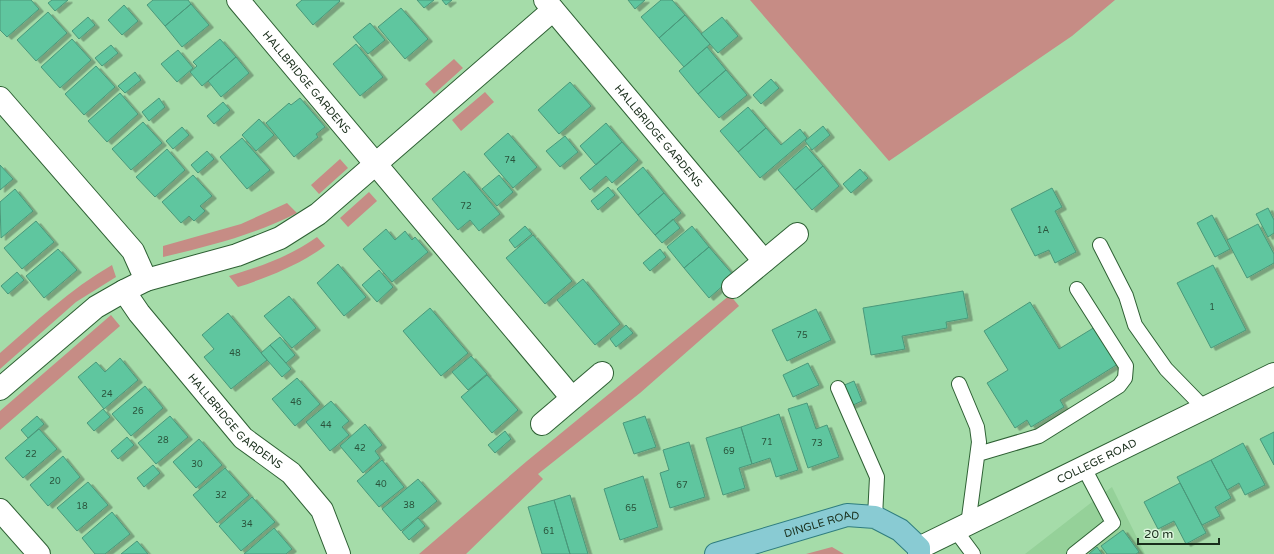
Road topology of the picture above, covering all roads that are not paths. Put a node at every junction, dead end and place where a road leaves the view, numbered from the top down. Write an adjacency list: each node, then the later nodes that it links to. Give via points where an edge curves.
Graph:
1 (238, 0): 4 (street, HALLBRIDGE GARDENS)
2 (549, 5): 4 (street, HALLBRIDGE GARDENS); 7 (street, HALLBRIDGE GARDENS)
3 (0, 98): 8 (street, via 133,251)
4 (376, 164): 8 (street, HALLBRIDGE GARDENS, via 318,214 280,238 237,255); 17 (street, HALLBRIDGE GARDENS)
5 (797, 234): 7 (street)
6 (1100, 245): 18 (lane, via 1126,296 1135,325 1166,369)
7 (764, 260): 9 (street)
8 (146, 280): 11 (street, HALLBRIDGE GARDENS)
9 (733, 287)
10 (1077, 289): 20 (lane, via 1126,366 1125,378 1119,386 1039,436)
11 (124, 291): 16 (street, HALLBRIDGE GARDENS, via 96,307); 27 (street, HALLBRIDGE GARDENS, via 139,313 243,438 291,473 322,510)
12 (602, 373): 17 (street)
13 (1274, 374): 18 (street, COLLEGE ROAD)
14 (959, 384): 20 (lane, via 977,427)
15 (838, 388): 23 (lane, via 877,477)
16 (0, 389)
17 (572, 398): 19 (street)
18 (1204, 408): 21 (street, COLLEGE ROAD)
19 (542, 424)
20 (978, 454): 24 (lane)
21 (1084, 468): 24 (street, COLLEGE ROAD); 30 (lane, via 1113,523)
22 (0, 510): 26 (street)
23 (875, 517): 25 (main road, DINGLE ROAD, via 900,530); 28 (main road, DINGLE ROAD, via 847,515)
24 (962, 528): 25 (street, COLLEGE ROAD); 29 (lane)
25 (919, 551)
26 (39, 554)
27 (339, 554)
28 (716, 554)
29 (973, 554)
30 (1074, 554)

